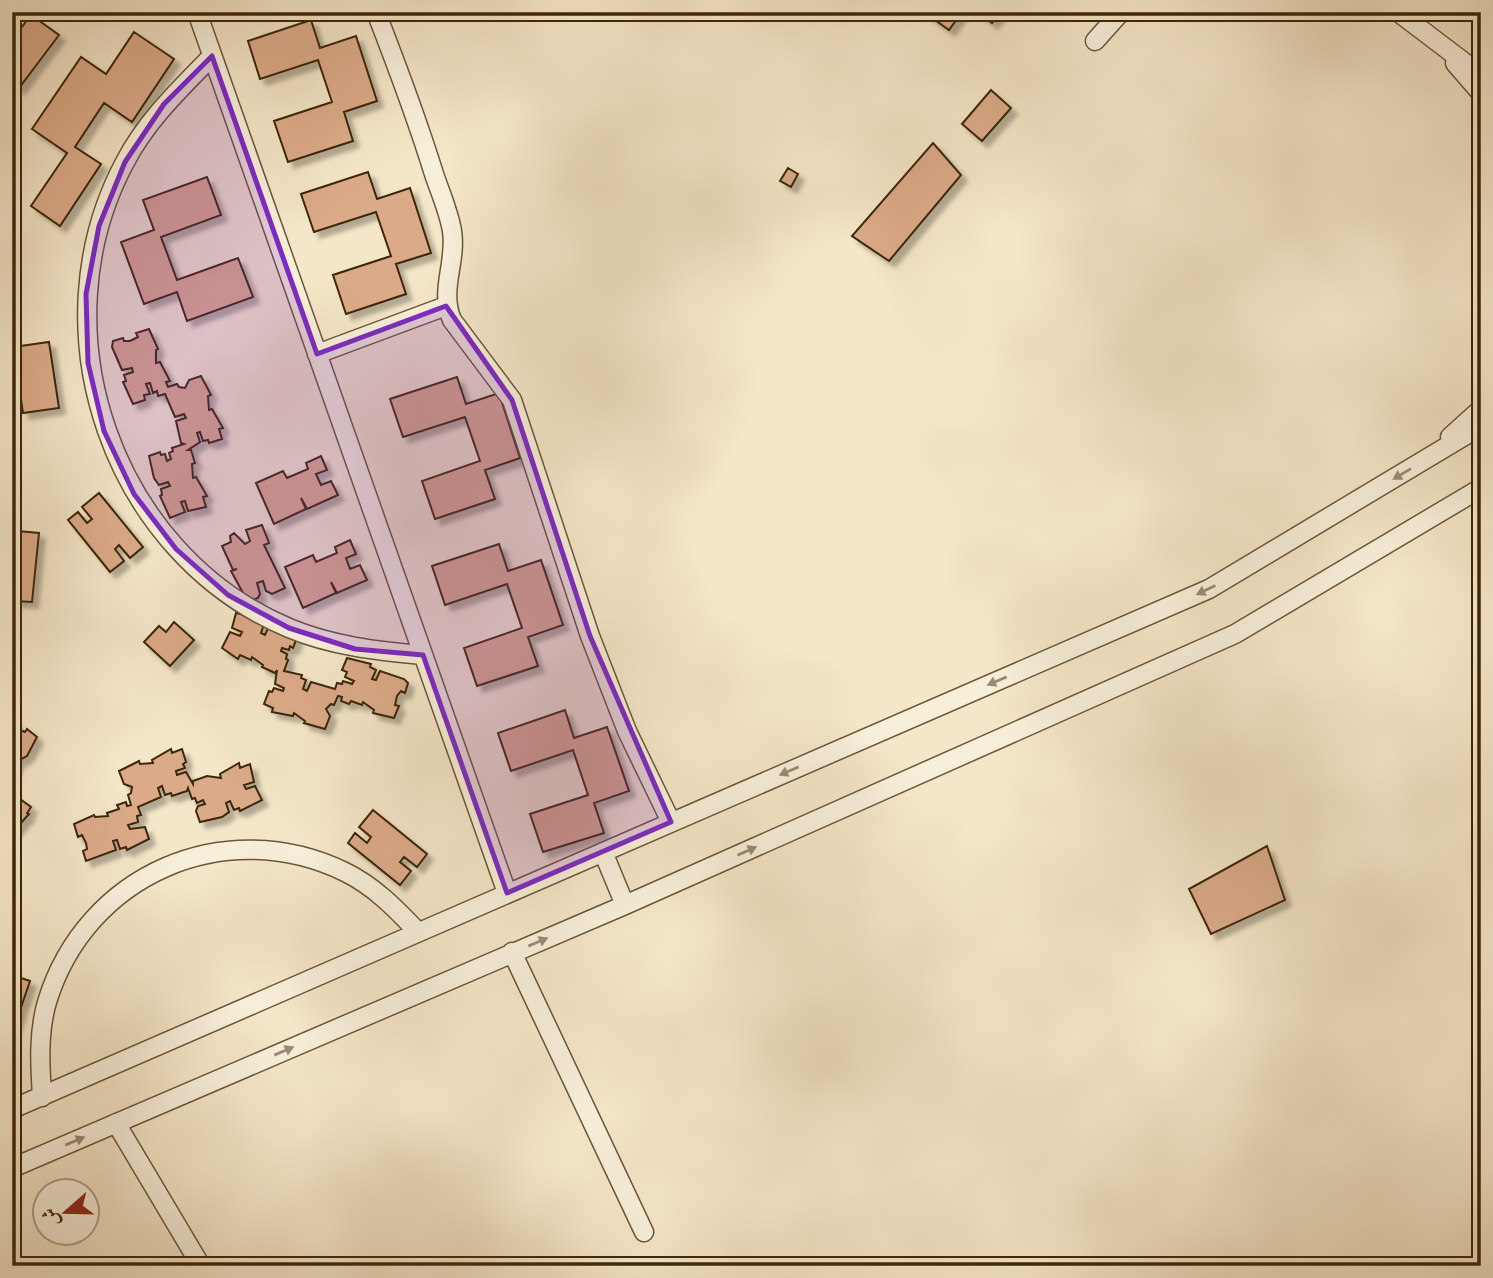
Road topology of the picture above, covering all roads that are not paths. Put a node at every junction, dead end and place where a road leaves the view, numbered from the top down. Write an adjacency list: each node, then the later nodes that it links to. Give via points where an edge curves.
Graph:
1 (197, 12): 7 (street)
2 (376, 12): 10 (street, via 412,103 452,230)
3 (1121, 12): 5 (street)
4 (1398, 12): 6 (street)
5 (1095, 41)
6 (1441, 43): 8 (street); 9 (street)
7 (212, 56): 11 (street); 16 (street, via 164,104 132,150 99,226 86,294 88,363 104,431 134,494 176,549 228,594 289,628 342,645)
8 (1481, 75)
9 (1481, 93)
10 (446, 306): 11 (street); 17 (street, via 512,400 590,636 627,731)
11 (317, 354): 16 (street)
12 (1481, 409): 14 (street)
13 (1481, 426): 14 (street)
14 (1432, 456): 17 (street, one-way to 17, via 1209,589)
15 (1481, 488): 20 (street, one-way to 15, via 1235,634)
16 (423, 655): 19 (street)
17 (671, 822): 18 (street)
18 (603, 852): 19 (street); 20 (street)
19 (507, 894): 21 (street)
20 (625, 905): 22 (street, one-way to 20)
21 (418, 932): 23 (street); 23 (street, via 347,872 303,855 257,848 210,852 165,866 125,889 90,921 64,960 47,1003 39,1049)
22 (512, 952): 25 (street, one-way to 22); 27 (street)
23 (42, 1097): 24 (street)
24 (12, 1110)
25 (116, 1123): 26 (street, one-way to 25); 28 (street)
26 (12, 1168)
27 (644, 1231)
28 (201, 1266)

